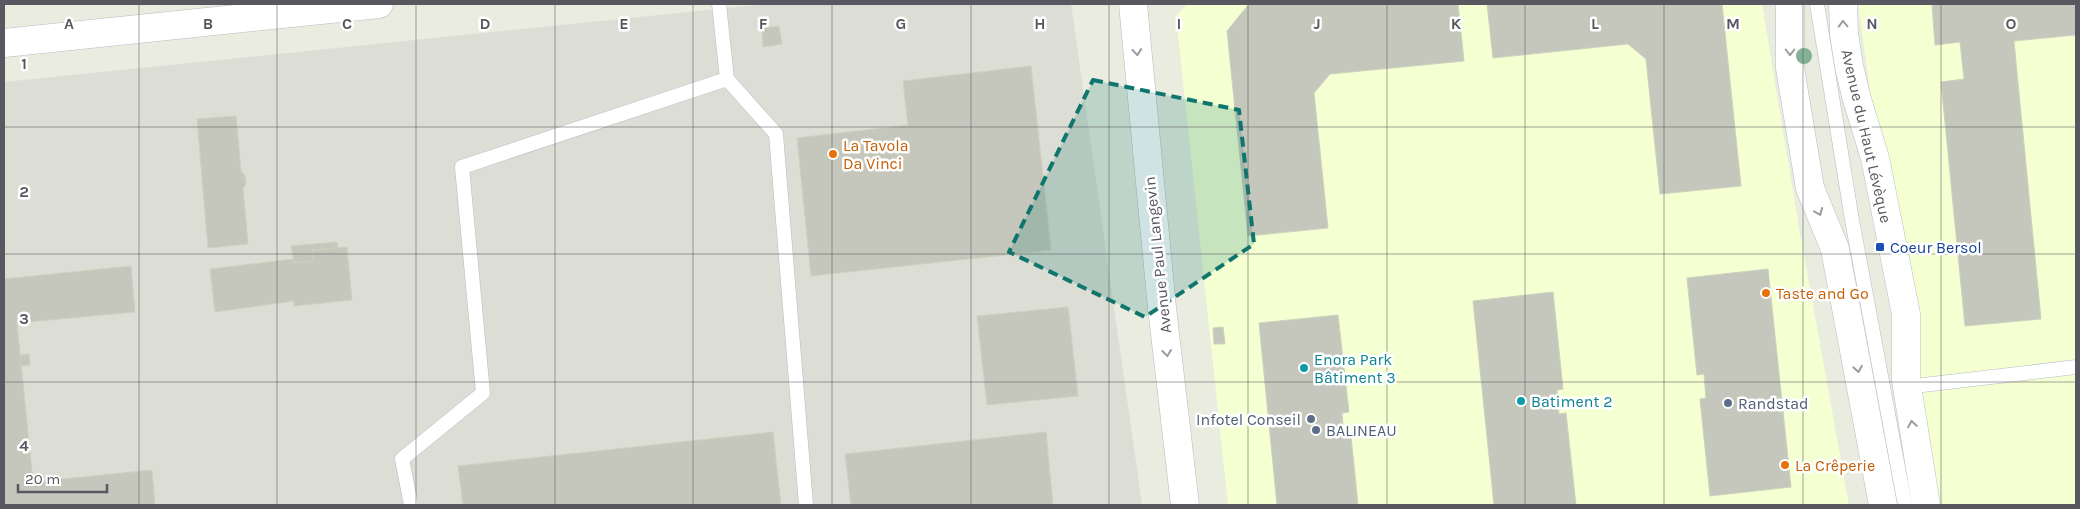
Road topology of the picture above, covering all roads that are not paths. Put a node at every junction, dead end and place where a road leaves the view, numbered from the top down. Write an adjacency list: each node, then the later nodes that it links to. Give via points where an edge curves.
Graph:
1 (379, 4): 7 (main road)
2 (719, 4): 9 (lane)
3 (1133, 4): 14 (main road, Avenue Paul Langevin, one-way to 14, via 1162,308)
4 (1790, 4): 15 (main road, one-way to 15, via 1790,68 1810,188 1835,249)
5 (1817, 4): 16 (lane, Avenue du Haut Lévèque, via 1854,229)
6 (1842, 4): 11 (main road, Avenue du Haut Lévèque, one-way to 6, via 1906,314 1875,158 1849,66)
7 (266, 10): 8 (main road)
8 (4, 43)
9 (727, 80): 12 (lane, via 462,167 483,393 402,459); 13 (lane, via 776,134)
10 (2076, 367): 11 (lane)
11 (1906, 387): 17 (main road, Avenue du Haut Lévèque, one-way to 11)
12 (411, 505)
13 (806, 505)
14 (1185, 505)
15 (1883, 505)
16 (1906, 505)
17 (1926, 505)

